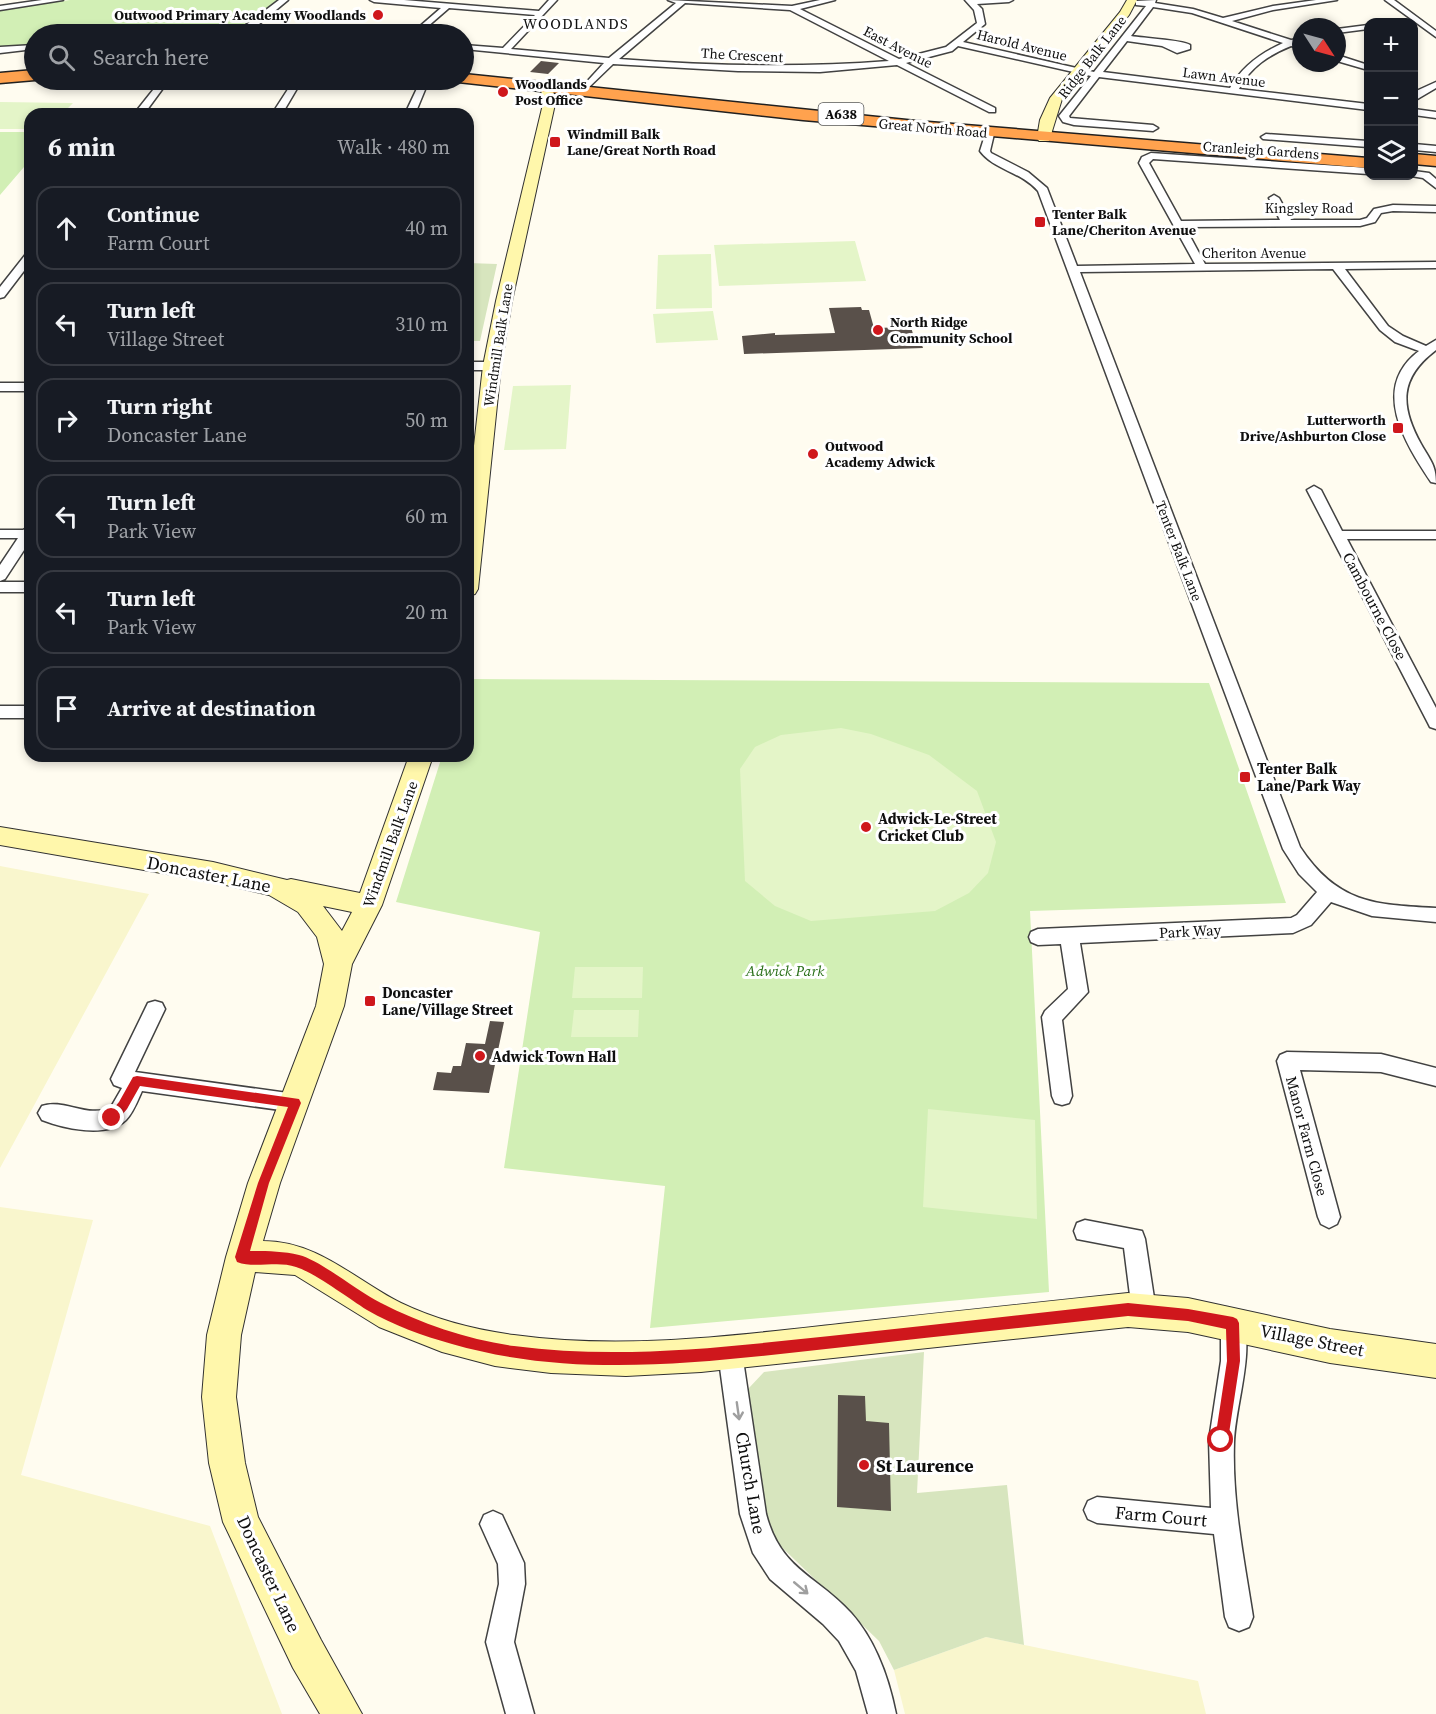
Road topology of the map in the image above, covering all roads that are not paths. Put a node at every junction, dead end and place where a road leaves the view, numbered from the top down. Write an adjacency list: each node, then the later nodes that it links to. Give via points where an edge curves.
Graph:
1 (59, 0): 19 (street)
2 (284, 0): 27 (street)
3 (374, 0): 17 (street)
4 (471, 0): 18 (street)
5 (553, 0): 22 (street)
6 (672, 0): 7 (street)
7 (684, 0): 20 (street); 41 (street)
8 (831, 0): 20 (street)
9 (1009, 0): 14 (street)
10 (1263, 0): 21 (street)
11 (1322, 0): 12 (street); 21 (street)
12 (1332, 0)
13 (1389, 0): 23 (street)
14 (970, 1): 35 (street, The Crescent, via 981,16 981,24)
15 (1132, 1): 16 (street); 45 (street, Ridge Balk Lane)
16 (1151, 2): 24 (street); 33 (street, Ridge Balk Lane)
17 (447, 6): 18 (street); 28 (street)
18 (462, 7): 22 (street)
19 (0, 8)
20 (792, 8): 43 (street, East Avenue)
21 (1273, 8): 24 (street)
22 (540, 13): 40 (street)
23 (1411, 18)
24 (1222, 21): 34 (street)
25 (1418, 23): 26 (street)
26 (1436, 23)
27 (253, 24)
28 (426, 24)
29 (1418, 24): 32 (street)
30 (1364, 28): 31 (street)
31 (1346, 30)
32 (1436, 35)
33 (1126, 38): 36 (street); 48 (street, Ridge Balk Lane)
34 (1291, 43): 57 (street, via 1252,64)
35 (960, 44): 43 (street, The Crescent); 45 (street, Harold Avenue)
36 (1165, 44)
37 (24, 48): 39 (street)
38 (474, 48): 40 (street, The Crescent)
39 (0, 50)
40 (506, 50): 41 (street, The Crescent)
41 (612, 60): 43 (street, The Crescent, via 782,70 846,69); 53 (street)
42 (1346, 61): 44 (street)
43 (897, 62): 65 (street, East Avenue)
44 (1364, 67)
45 (1077, 72): 48 (street, Lawn Avenue); 70 (street, Ridge Balk Lane, via 1052,105)
46 (24, 74): 49 (highway)
47 (474, 75): 53 (highway, Great North Road / A638)
48 (1095, 75): 57 (street, Lawn Avenue); 68 (street, Ridge Balk Lane, via 1065,116 1066,120)
49 (0, 76)
50 (474, 81): 60 (highway, Great North Road / A638)
51 (1418, 83): 52 (street)
52 (1433, 86): 59 (street)
53 (586, 87): 58 (street); 69 (highway, Great North Road / A638)
54 (157, 90): 62 (street)
55 (292, 90): 63 (street)
56 (421, 90): 64 (street)
57 (1233, 91): 61 (street, Lawn Avenue)
58 (568, 92): 60 (highway, Great North Road / A638); 69 (highway, Great North Road / A638)
59 (1418, 95)
60 (548, 96): 92 (street, Windmill Balk Lane)
61 (1364, 107)
62 (143, 108)
63 (281, 108)
64 (413, 108)
65 (992, 110)
66 (1418, 113): 67 (street)
67 (1436, 115)
68 (1152, 128)
69 (990, 129): 70 (highway, Great North Road / A638); 88 (street, Tenter Balk Lane, via 985,151 1026,174 1043,190)
70 (1045, 134): 75 (highway, Great North Road / A638); 76 (highway, Great North Road / A638)
71 (1266, 137): 72 (street)
72 (1364, 144)
73 (1418, 147): 74 (street)
74 (1436, 149)
75 (1364, 156)
76 (1364, 163)
77 (1428, 168): 79 (street)
78 (1364, 171): 83 (street, Cranleigh Gardens, via 1151,156 1144,163)
79 (1436, 185)
80 (1274, 198): 82 (street)
81 (1436, 209): 82 (street, Kingsley Road, via 1394,208 1378,211 1371,220 1360,223)
82 (1287, 223): 83 (street, Kingsley Road)
83 (1178, 224): 87 (street)
84 (24, 264): 89 (street)
85 (1436, 265): 86 (street, Cheriton Avenue)
86 (1338, 267): 87 (street, Cheriton Avenue); 90 (street, via 1384,328 1399,339)
87 (1202, 268): 88 (street, Cheriton Avenue)
88 (1073, 269): 114 (street, Tenter Balk Lane, via 1292,849 1302,868)
89 (0, 295)
90 (1431, 347): 95 (street, via 1411,364 1401,381 1399,399 1402,419)
91 (474, 366): 92 (street)
92 (492, 366): 96 (street, Windmill Balk Lane)
93 (0, 387): 94 (street)
94 (24, 387)
95 (1429, 458): 97 (street)
96 (475, 467): 98 (street, Windmill Balk Lane)
97 (1436, 480)
98 (474, 484)
99 (1314, 490): 102 (street, Cambourne Close)
100 (24, 532): 101 (street)
101 (0, 534)
102 (1338, 535): 103 (street); 110 (street, Cambourne Close)
103 (1436, 535)
104 (24, 540): 105 (street)
105 (0, 576)
106 (0, 587): 107 (street)
107 (24, 587)
108 (0, 712): 109 (street)
109 (24, 712)
110 (1436, 723)
111 (420, 762): 115 (street, Windmill Balk Lane)
112 (0, 836): 113 (street, Doncaster Lane)
113 (276, 886): 115 (street); 119 (street, Doncaster Lane, via 307,905 329,933)
114 (1329, 892): 116 (street, Tenter Balk Lane, via 1367,909); 118 (street, Park Way, via 1304,920 1293,925)
115 (369, 905): 119 (street, Windmill Balk Lane)
116 (1436, 915)
117 (1038, 936): 118 (street, Park Way)
118 (1070, 937): 123 (street, via 1077,992 1052,1017)
119 (338, 964): 124 (street, Doncaster Lane, via 330,1006)
120 (155, 1010): 122 (street, via 121,1079)
121 (1436, 1077): 126 (street, Manor Farm Close, via 1381,1064 1287,1061)
122 (137, 1081): 124 (street); 125 (street, via 112,1118 102,1121)
123 (1062, 1096)
124 (295, 1103): 128 (street, Doncaster Lane, via 264,1183)
125 (49, 1113)
126 (1329, 1217)
127 (1085, 1231): 129 (street, via 1134,1239)
128 (242, 1257): 131 (street, Village Street, via 300,1261 374,1307 408,1323 511,1352 622,1360); 137 (street, Doncaster Lane, via 224,1335 219,1396 227,1463 241,1522 307,1654)
129 (1143, 1311): 130 (street, Village Street); 131 (street, Village Street)
130 (1233, 1323): 132 (street, Village Street, via 1330,1346); 134 (street, Farm Court, via 1233,1361 1221,1440)
131 (730, 1353): 139 (street, Church Lane, one-way to 139, via 760,1539 771,1560 841,1622 869,1671)
132 (1436, 1361)
133 (1097, 1510): 134 (street, Farm Court)
134 (1225, 1522): 136 (street, Farm Court)
135 (493, 1524): 138 (street, via 511,1563 512,1584 500,1642)
136 (1239, 1617)
137 (342, 1714)
138 (520, 1714)
139 (882, 1714)

